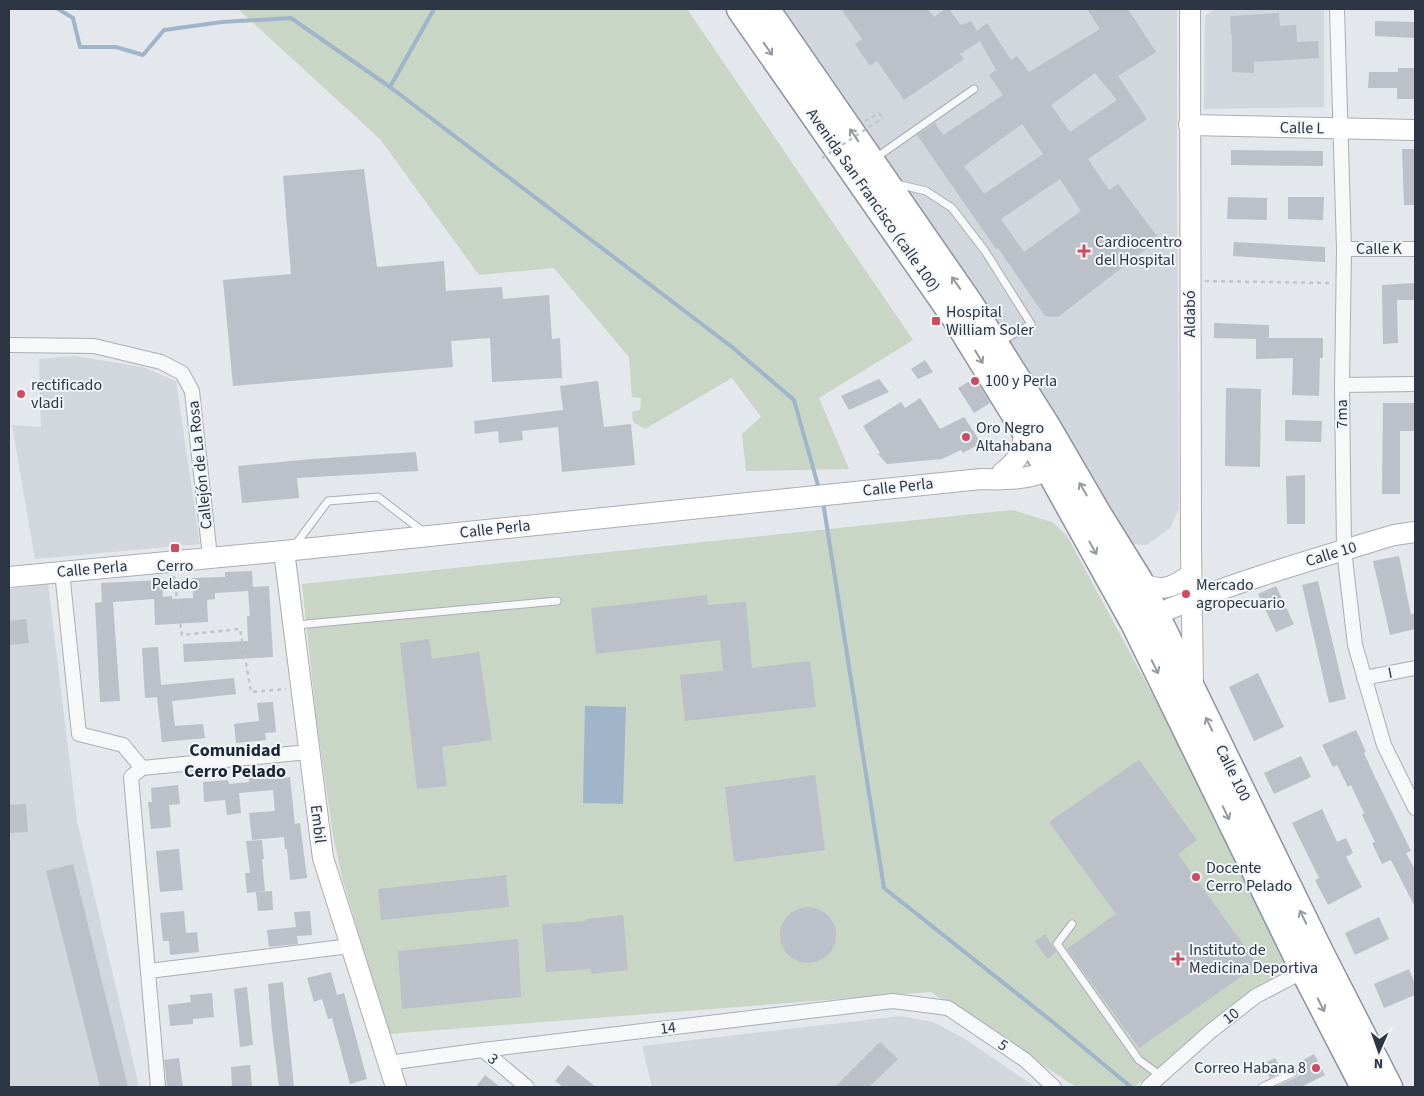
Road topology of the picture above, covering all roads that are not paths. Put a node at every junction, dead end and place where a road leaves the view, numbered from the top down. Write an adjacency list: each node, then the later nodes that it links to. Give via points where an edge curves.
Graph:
1 (740, 9): 16 (highway, Avenida San Francisco (calle 100), one-way to 16, via 954,316)
2 (766, 9): 9 (highway, Avenida San Francisco (calle 100), one-way to 2)
3 (1190, 9): 6 (main road, Aldabó)
4 (1337, 9): 7 (street, 7ma)
5 (974, 89): 9 (lane)
6 (1189, 125): 7 (main road, Calle L); 25 (main road, Aldabó)
7 (1340, 129): 8 (main road, Calle L); 10 (street, 7ma)
8 (1415, 130)
9 (879, 172): 12 (highway, Avenida San Francisco (calle 100), one-way to 9); 12 (lane, via 926,191 952,208 985,251 1031,324)
10 (1344, 249): 11 (street, Calle K); 15 (street, 7ma)
11 (1415, 249)
12 (996, 344): 17 (highway, Avenida San Francisco (calle 100))
13 (9, 345): 24 (street, Callejón de La Rosa, via 94,346 161,362 182,374 192,391)
14 (1415, 384): 15 (street)
15 (1342, 385): 23 (street, 7ma)
16 (1024, 432): 17 (highway, Avenida San Francisco (calle 100)); 18 (main road, via 1020,455)
17 (1059, 467): 18 (main road, Calle Perla, via 1037,476); 19 (highway, Calle 100); 28 (highway, Calle 100, one-way to 17)
18 (1002, 476): 19 (main road, via 1052,494); 21 (main road, Calle Perla)
19 (1069, 505): 32 (highway, Calle 100, one-way to 32)
20 (1415, 532): 23 (main road, Calle 10)
21 (429, 536): 22 (main road, Calle Perla); 22 (lane, via 378,497 328,501)
22 (288, 550): 24 (main road, Calle Perla); 33 (main road, Embil)
23 (1344, 550): 29 (main road, Calle 10); 35 (street, 7ma, via 1355,645)
24 (210, 557): 26 (main road, Calle Perla)
25 (1189, 568): 28 (main road, via 1177,584 1165,588 1152,588); 29 (main road, via 1212,584); 30 (main road, Aldabó); 32 (main road, Aldabó, via 1175,601)
26 (62, 572): 27 (main road, Calle Perla); 38 (street, via 79,734 123,745)
27 (10, 579)
28 (1139, 580): 32 (highway, Calle 100)
29 (1229, 587): 30 (main road, Calle 10)
30 (1191, 600): 32 (main road, Calle 10); 36 (main road, Aldabó)
31 (557, 601): 33 (lane)
32 (1145, 618): 36 (highway, Calle 100); 42 (highway, Calle 100, one-way to 42)
33 (292, 626): 37 (main road, Embil)
34 (1415, 668): 35 (street, I)
35 (1364, 678): 39 (street, 7ma, via 1384,745)
36 (1193, 692): 42 (highway, Calle 100, one-way to 36)
37 (309, 752): 38 (street); 41 (main road, Embil, via 323,858)
38 (142, 768): 43 (street, via 131,776)
39 (1413, 800)
40 (1072, 924): 48 (lane, via 1057,944 1139,1060)
41 (350, 946): 43 (street); 46 (main road, Embil)
42 (1314, 966): 48 (street, 10, via 1256,996); 55 (highway, Calle 100, one-way to 55); 56 (highway, Calle 100)
43 (149, 971): 49 (street)
44 (948, 1008): 45 (street, 14, via 893,1001); 52 (street, 5, via 1025,1060)
45 (483, 1050): 46 (street, 14); 51 (street, 3)
46 (388, 1063): 50 (main road, Embil)
47 (1293, 1073): 54 (lane)
48 (1161, 1076): 53 (street, 10)
49 (158, 1087)
50 (396, 1087)
51 (527, 1087)
52 (1054, 1087)
53 (1148, 1087)
54 (1262, 1087)
55 (1364, 1087)
56 (1389, 1087)

